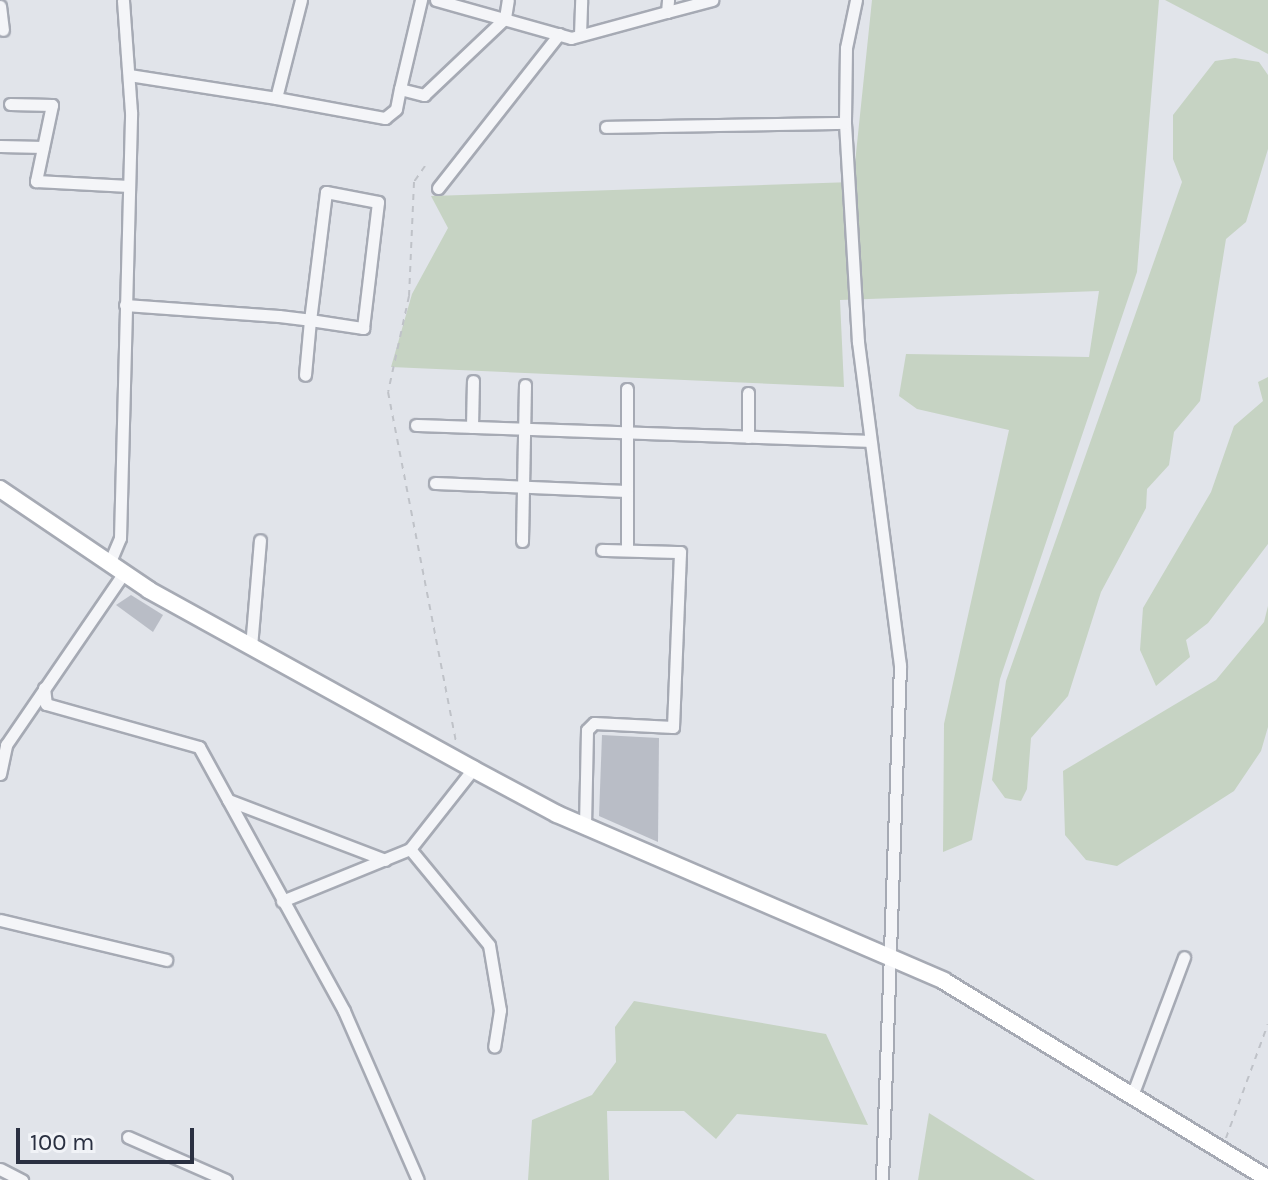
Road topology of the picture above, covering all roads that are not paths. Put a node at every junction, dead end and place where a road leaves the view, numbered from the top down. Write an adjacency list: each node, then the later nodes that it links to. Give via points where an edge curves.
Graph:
1 (123, 0): 15 (street)
2 (301, 0): 17 (street)
3 (421, 0): 16 (street)
4 (436, 0): 11 (street)
5 (508, 0): 11 (street)
6 (581, 0): 14 (street)
7 (712, 0): 10 (street)
8 (856, 0): 19 (street, via 846,48)
9 (0, 6): 12 (street)
10 (668, 6): 14 (street)
11 (505, 18): 13 (street); 16 (street, via 424,95)
12 (3, 30)
13 (559, 34): 14 (street); 24 (street)
14 (580, 35)
15 (129, 75): 17 (street); 23 (street)
16 (400, 89): 17 (street, via 396,109 385,118)
17 (276, 98)
18 (10, 104): 22 (street, via 52,105)
19 (845, 123): 20 (street); 37 (street)
20 (606, 127)
21 (0, 146): 22 (street)
22 (43, 147): 23 (street, via 36,181)
23 (129, 186): 25 (street)
24 (438, 188)
25 (125, 305): 26 (street); 46 (street)
26 (310, 320): 26 (street, via 363,328 378,202 326,192); 27 (street)
27 (305, 375)
28 (473, 381): 33 (street)
29 (525, 385): 34 (street)
30 (627, 389): 35 (street)
31 (748, 393): 36 (street)
32 (416, 425): 33 (street)
33 (472, 427): 34 (street)
34 (524, 429): 35 (street); 39 (street)
35 (627, 432): 36 (street); 41 (street)
36 (748, 437): 37 (street)
37 (867, 441): 57 (street, via 900,665)
38 (435, 483): 39 (street)
39 (523, 487): 41 (street); 43 (street)
40 (0, 489): 46 (street)
41 (627, 491): 44 (street)
42 (260, 540): 47 (street)
43 (522, 541)
44 (627, 549): 45 (street); 52 (street, via 680,552 673,727 594,723 587,730)
45 (602, 550)
46 (116, 569): 47 (street); 48 (street)
47 (251, 647): 49 (street)
48 (44, 688): 50 (street, via 6,745); 51 (street, via 46,704 199,747)
49 (468, 766): 52 (street); 53 (street)
50 (0, 774)
51 (228, 800): 54 (street); 55 (street)
52 (585, 826): 57 (street)
53 (410, 849): 54 (street); 60 (street, via 489,945 500,1010)
54 (385, 860): 55 (street)
55 (282, 901): 67 (street, via 344,1011)
56 (0, 920): 59 (street)
57 (887, 954): 61 (street); 68 (street)
58 (1184, 957): 61 (street)
59 (166, 960)
60 (494, 1047)
61 (1133, 1093): 64 (street)
62 (128, 1137): 66 (street)
63 (0, 1169): 65 (street)
64 (1268, 1179)
65 (22, 1180)
66 (226, 1180)
67 (418, 1180)
68 (882, 1180)

